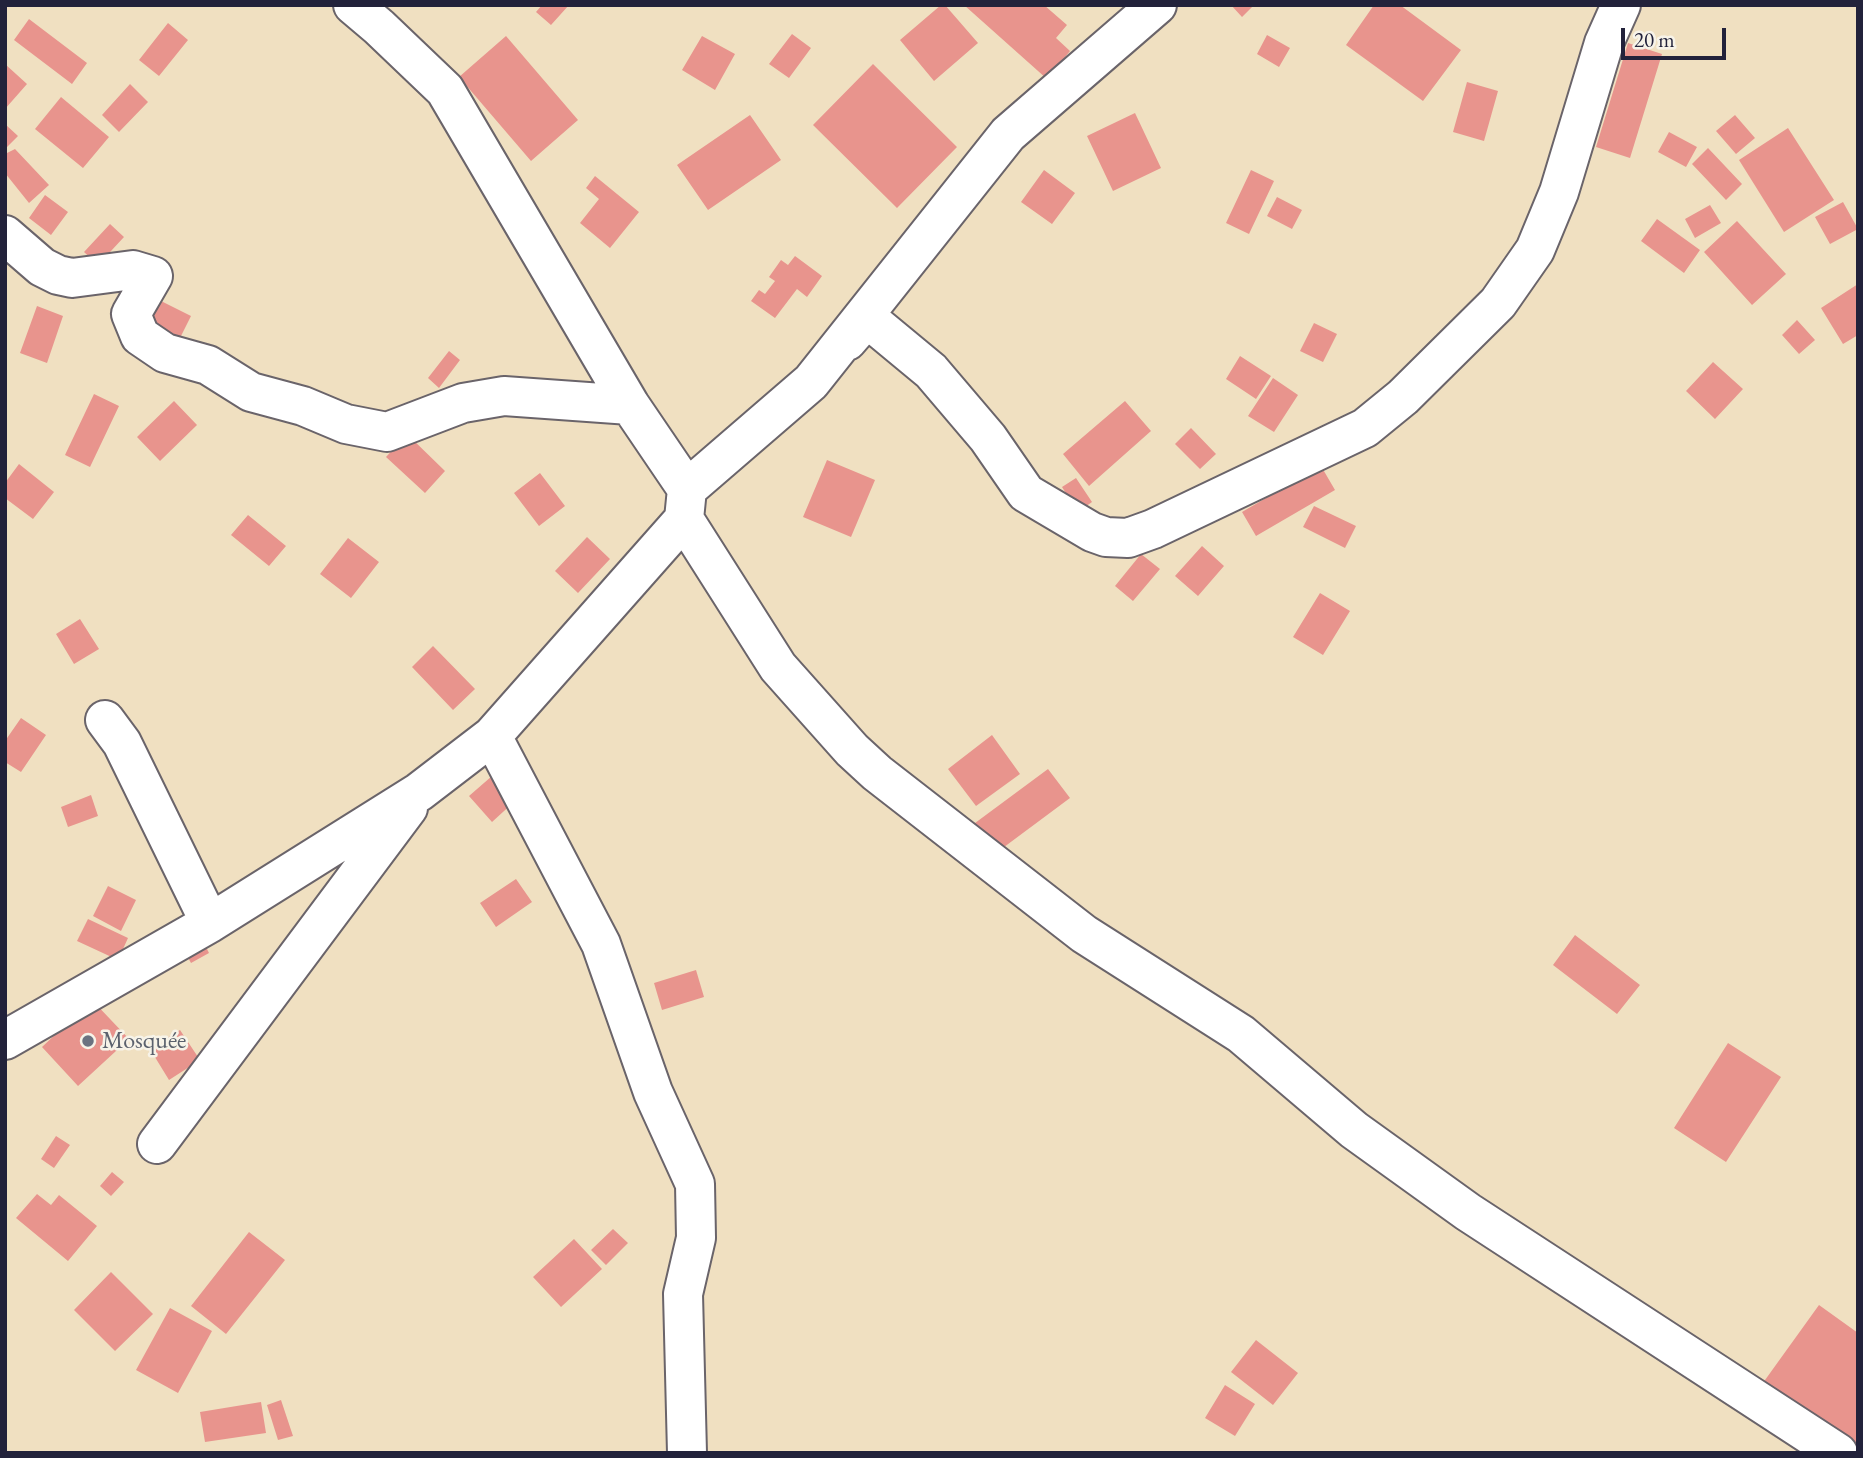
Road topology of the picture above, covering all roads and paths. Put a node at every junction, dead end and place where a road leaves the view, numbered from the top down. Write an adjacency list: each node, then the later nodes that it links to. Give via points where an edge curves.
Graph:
1 (353, 5): 6 (street, via 445,90)
2 (1157, 5): 5 (street, via 1008,134)
3 (1621, 5): 5 (street, via 1604,43 1559,192 1535,250 1498,303 1404,397 1366,428 1153,529 1128,538 1106,537 1026,493 988,438 930,371 867,318)
4 (5, 235): 6 (street, via 58,275 72,278 133,270 153,276 131,314 141,336 164,353 208,365 251,392 303,405 346,424 387,432 463,403 504,396)
5 (811, 382): 7 (street)
6 (630, 405): 7 (street)
7 (685, 504): 9 (street); 15 (street, via 778,667 852,750 887,780 1084,934 1241,1034 1354,1130 1468,1212)
8 (105, 720): 11 (street, via 122,743)
9 (492, 736): 10 (street); 14 (street, via 601,944 653,1092 695,1184 696,1238 683,1294)
10 (419, 792): 11 (street); 13 (street)
11 (210, 923): 12 (street)
12 (5, 1040)
13 (157, 1144)
14 (687, 1453)
15 (1838, 1453)

